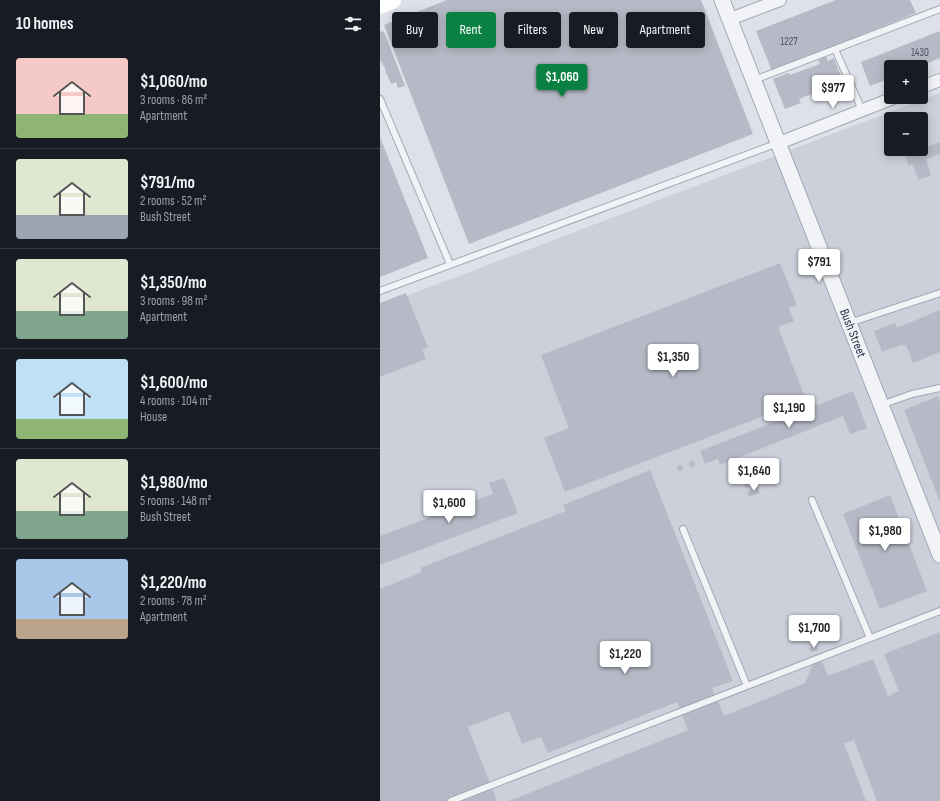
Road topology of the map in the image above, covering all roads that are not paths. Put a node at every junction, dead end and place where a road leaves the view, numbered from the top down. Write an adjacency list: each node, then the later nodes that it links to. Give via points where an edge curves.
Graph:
1 (392, 0): 4 (main road)
2 (722, 0): 6 (street, Bush Street)
3 (780, 0): 6 (street)
4 (380, 5)
5 (940, 9): 7 (lane)
6 (730, 19): 8 (street, Bush Street)
7 (835, 49): 8 (lane); 13 (lane)
8 (754, 80): 14 (street, Bush Street)
9 (940, 80): 10 (street)
10 (928, 84)
11 (380, 98): 15 (lane)
12 (884, 102): 13 (street)
13 (862, 110): 14 (street)
14 (778, 143): 15 (lane); 18 (street, Bush Street)
15 (450, 264): 16 (lane)
16 (380, 291)
17 (940, 293): 18 (lane)
18 (849, 323): 20 (street, Bush Street)
19 (940, 388): 20 (lane)
20 (881, 405): 23 (street, Bush Street)
21 (812, 500): 25 (lane)
22 (683, 529): 26 (lane)
23 (939, 548)
24 (940, 611): 25 (lane)
25 (870, 638): 26 (lane)
26 (747, 686): 27 (lane)
27 (451, 801)

